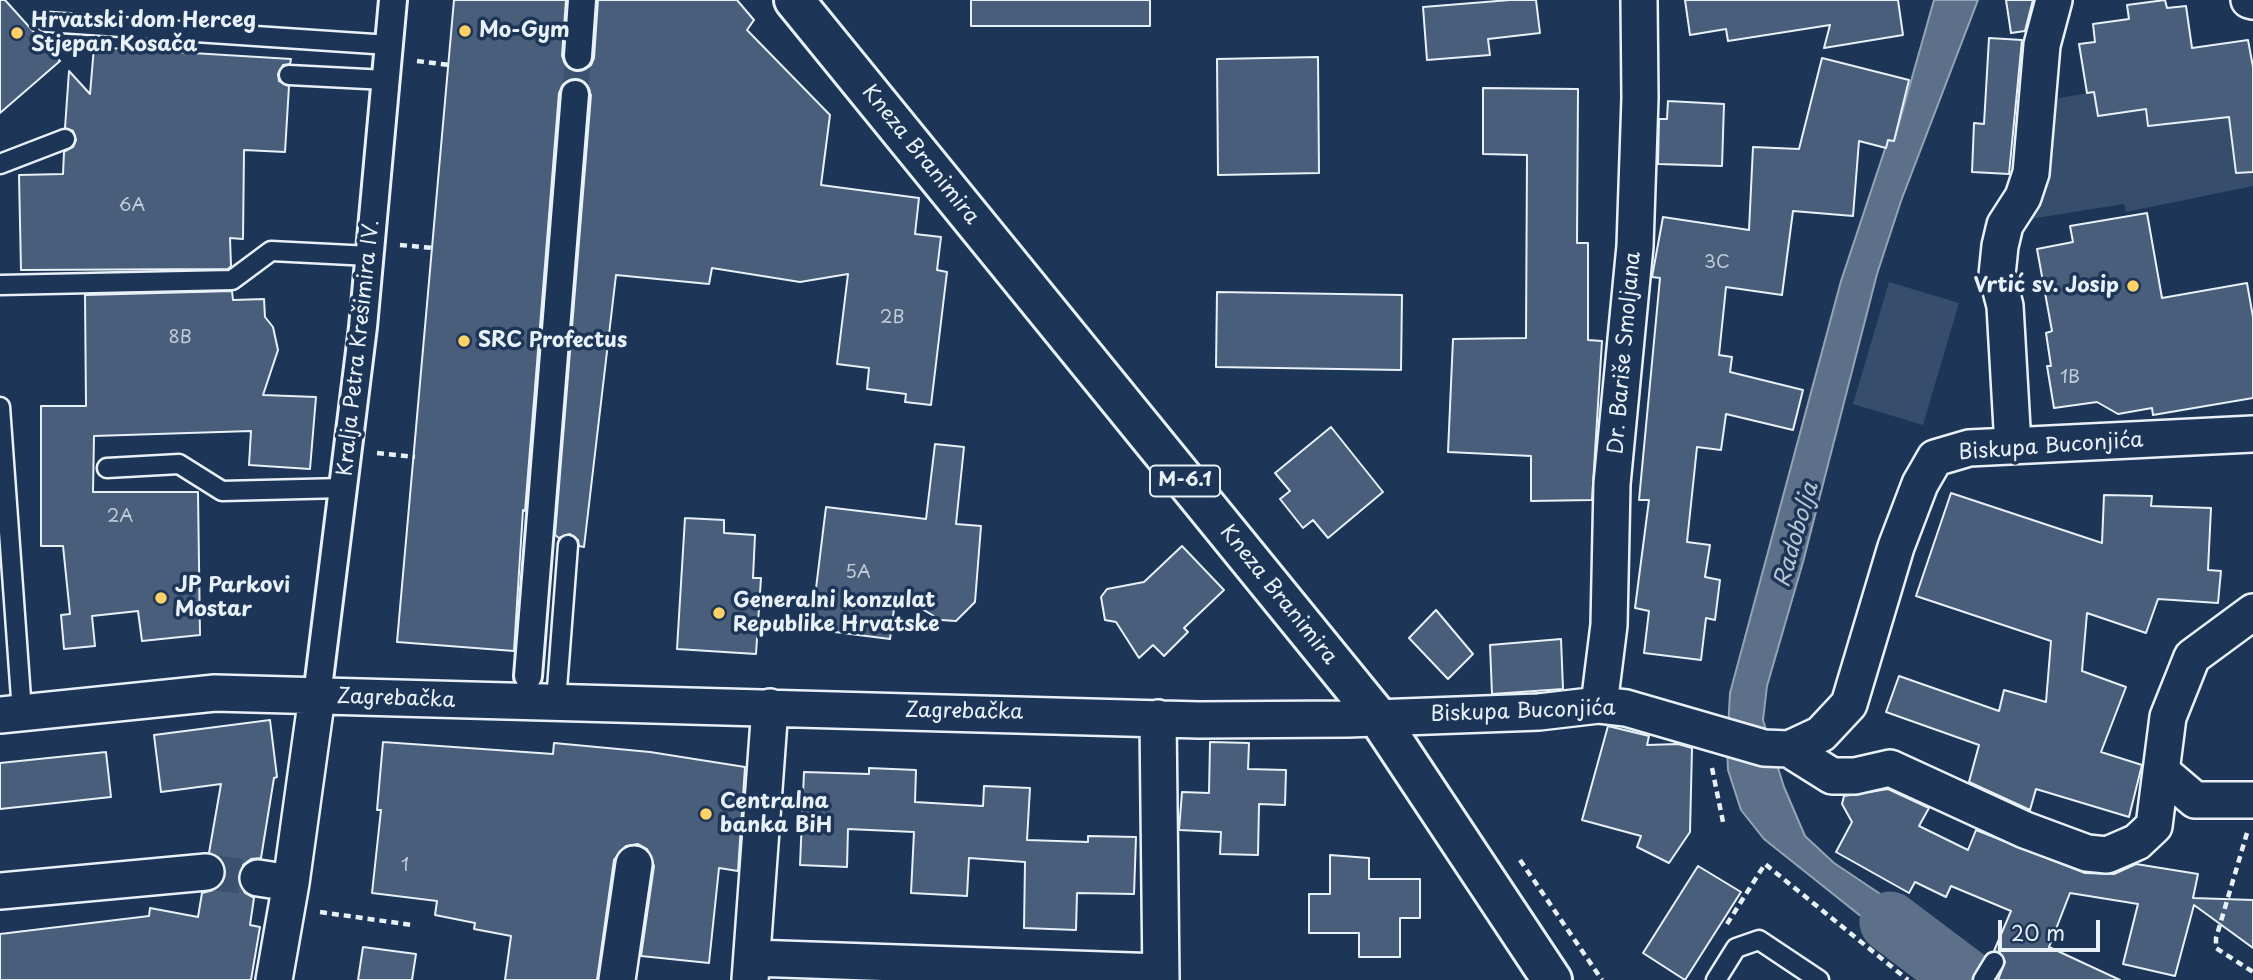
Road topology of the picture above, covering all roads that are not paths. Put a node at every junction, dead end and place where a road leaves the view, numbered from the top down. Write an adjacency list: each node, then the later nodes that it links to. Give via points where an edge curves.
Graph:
1 (393, 0): 7 (street, Kralja Petra Krešimira IV.)
2 (582, 0): 8 (street)
3 (794, 0): 29 (main road, Kneza Branimira / M-6.1)
4 (1639, 0): 26 (street, Dr. Bariše Smoljana, via 1635,246 1612,484 1609,625)
5 (2054, 0): 18 (street, via 2042,45 2031,173 2006,225 1997,275 2005,306)
6 (47, 22): 7 (lane)
7 (389, 45): 10 (street, Kralja Petra Krešimira IV.)
8 (578, 56)
9 (289, 75): 10 (lane)
10 (386, 80): 14 (street, Kralja Petra Krešimira IV.)
11 (575, 94): 23 (street)
12 (65, 139): 13 (lane)
13 (0, 164)
14 (370, 256): 15 (lane, via 271,251 232,280); 20 (street, Kralja Petra Krešimira IV.)
15 (0, 285)
16 (0, 407): 28 (lane, Zagrebačka)
17 (2253, 434): 18 (street, Biskupa Buconjića)
18 (2013, 446): 31 (street, Biskupa Buconjića, via 1969,448 1935,458 1896,547 1849,704 1821,734)
19 (107, 468): 20 (lane, via 179,464 222,491)
20 (343, 488): 24 (street, Kralja Petra Krešimira IV.)
21 (568, 545): 25 (lane)
22 (2253, 612): 32 (street, Biskupa Buconjića, via 2192,657 2168,717)
23 (528, 676)
24 (317, 696): 25 (street, Zagrebačka); 28 (street, Zagrebačka, via 215,693); 39 (street, via 275,881)
25 (556, 702): 27 (street, Zagrebačka)
26 (1599, 705): 29 (street, Biskupa Buconjića, via 1539,712); 31 (street, Biskupa Buconjića, via 1626,708 1764,748)
27 (770, 707): 30 (street, Zagrebačka); 37 (street)
28 (11, 713)
29 (1377, 716): 30 (street, Zagrebačka); 41 (main road, Kneza Branimira / M-6.1)
30 (1158, 718): 38 (street)
31 (1790, 749): 32 (street, Biskupa Buconjića, via 1832,776 1890,768 2025,830 2087,853 2107,855 2137,842 2154,826)
32 (2161, 771): 33 (street, via 2195,800)
33 (2251, 813)
34 (634, 864): 40 (street)
35 (206, 872): 36 (street)
36 (0, 891)
37 (751, 969): 38 (street)
38 (1161, 976)
39 (274, 980)
40 (617, 980)
41 (1552, 980)
42 (1716, 980): 43 (lane, via 1736,948 1759,940)
43 (1819, 980)

